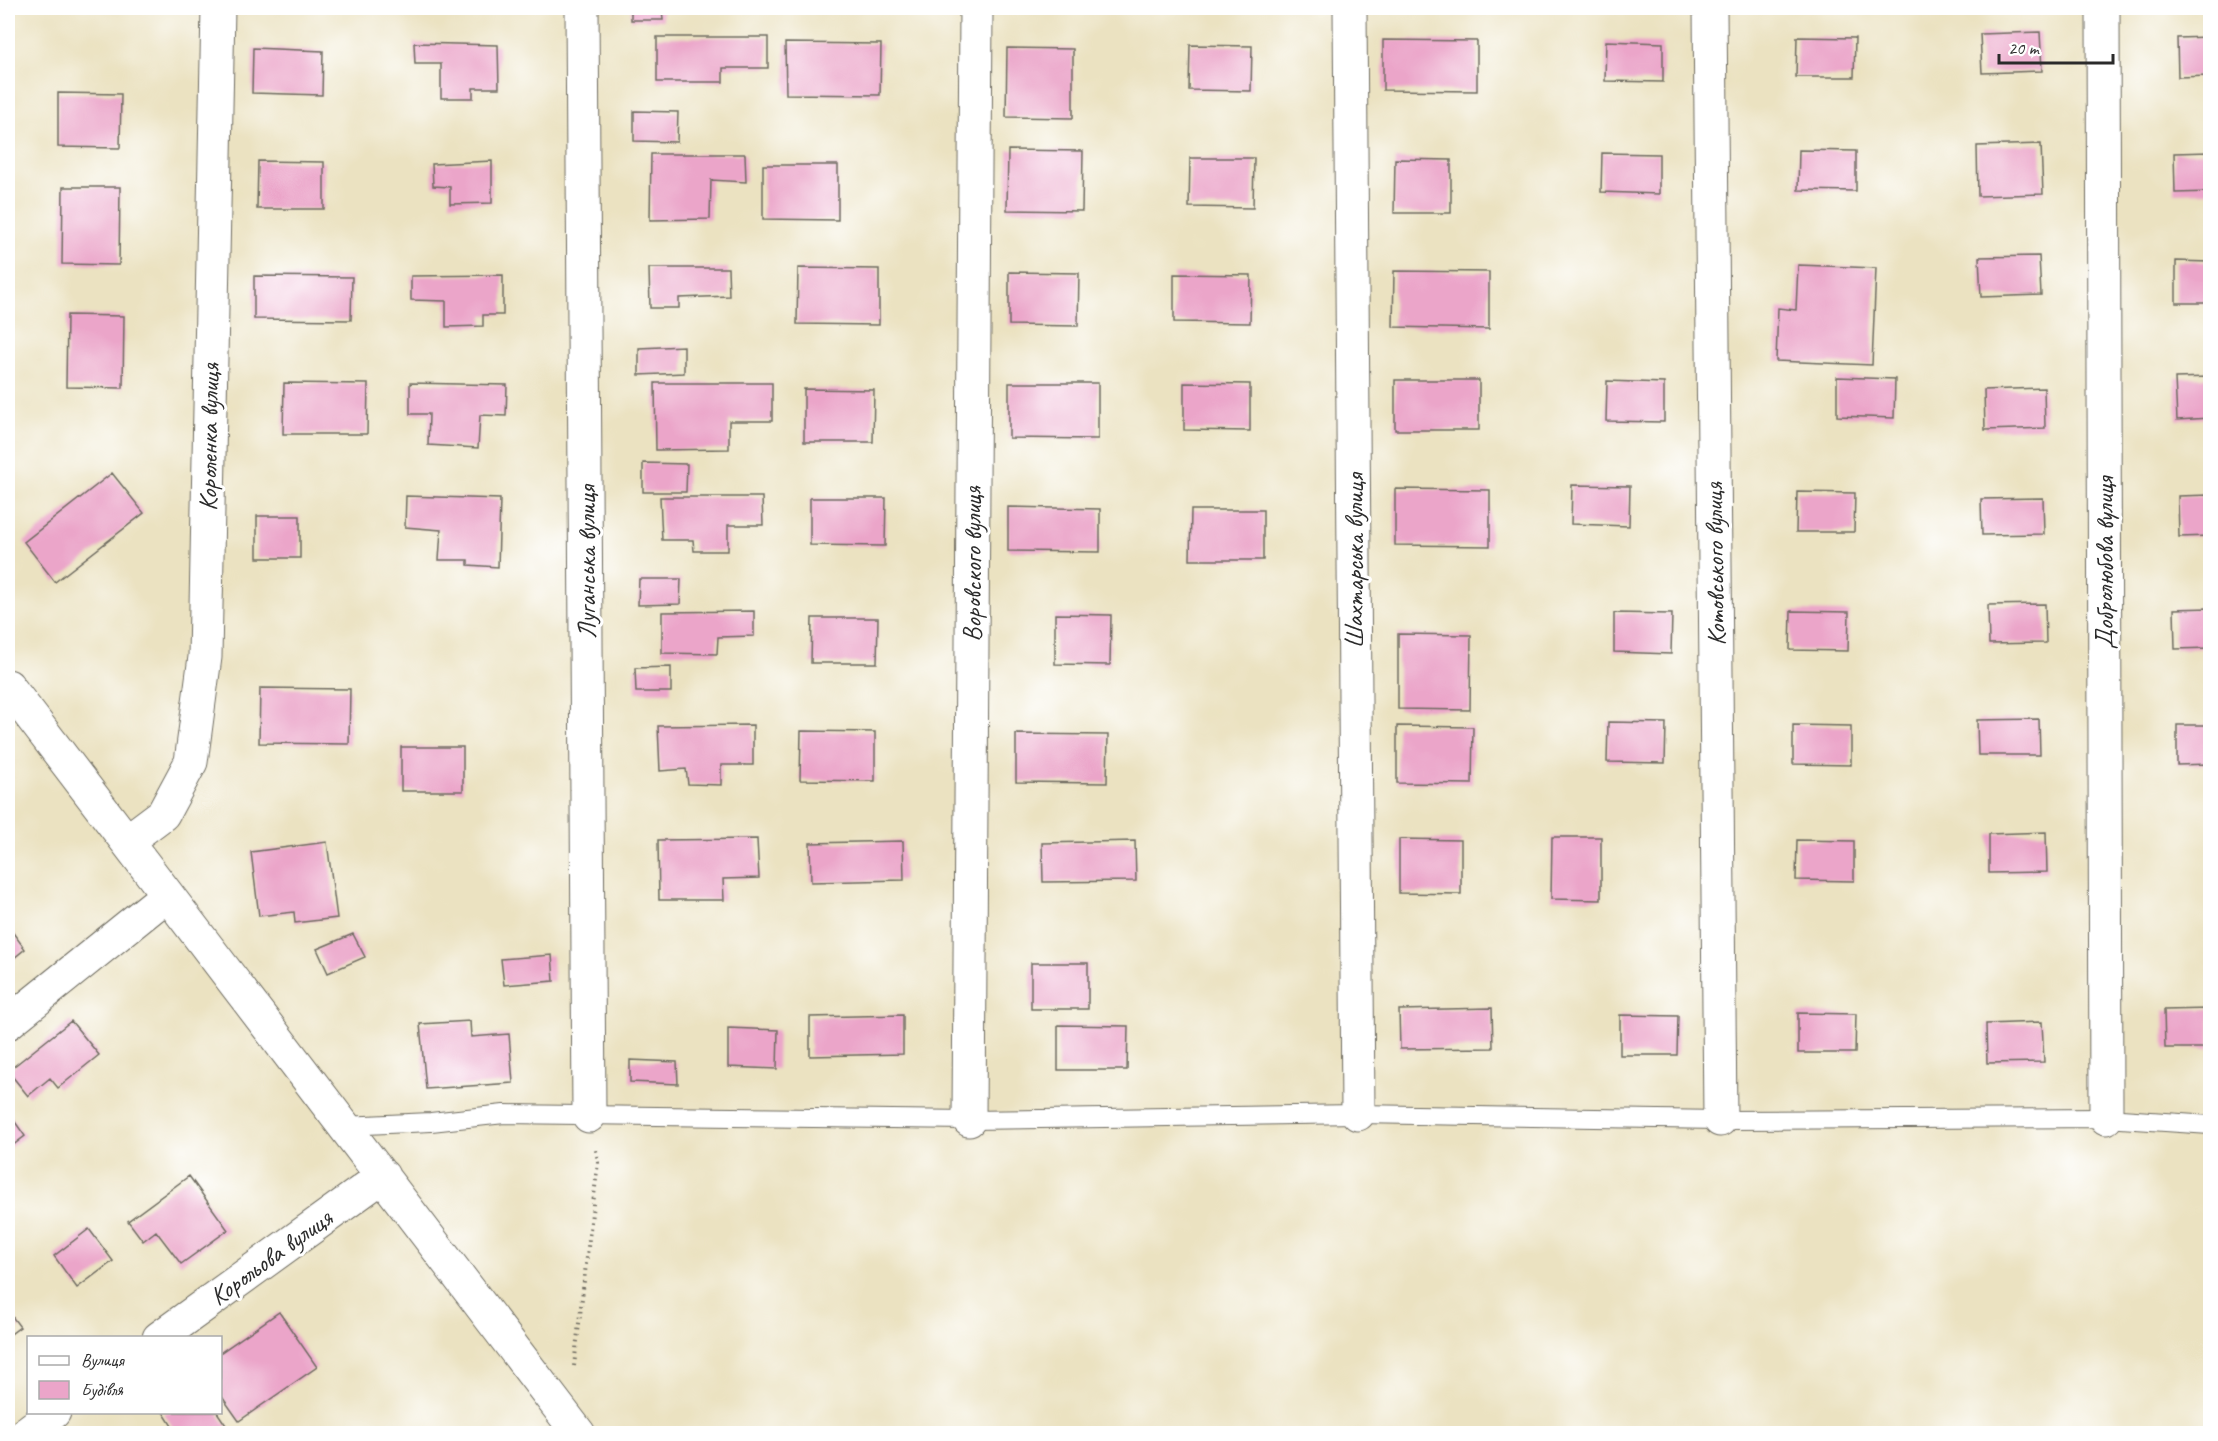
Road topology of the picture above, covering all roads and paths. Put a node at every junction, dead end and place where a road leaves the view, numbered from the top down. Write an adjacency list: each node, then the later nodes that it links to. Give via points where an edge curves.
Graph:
1 (218, 8): 8 (street, Короленка вулиця, via 205,657 191,762 163,814)
2 (582, 8): 12 (street, Луганська вулиця)
3 (976, 8): 14 (street, Воровского вулиця)
4 (1350, 8): 11 (street, Шахтарська вулиця)
5 (1710, 8): 15 (street, Котовського вулиця)
6 (2103, 8): 13 (street, Добролюбова вулиця)
7 (8, 686): 8 (street)
8 (127, 841): 9 (street)
9 (167, 895): 10 (street); 17 (street)
10 (8, 1023)
11 (1358, 1114): 14 (lane); 15 (lane)
12 (589, 1116): 14 (lane); 17 (lane, via 504,1114); 21 (path, via 598,1162)
13 (2106, 1118): 15 (lane); 16 (lane)
14 (969, 1120)
15 (1720, 1120)
16 (2211, 1125)
17 (344, 1126): 18 (street)
18 (383, 1176): 19 (street, Корольова вулиця); 21 (street)
19 (162, 1336)
20 (53, 1414): 22 (street)
21 (570, 1421)
22 (25, 1434)

